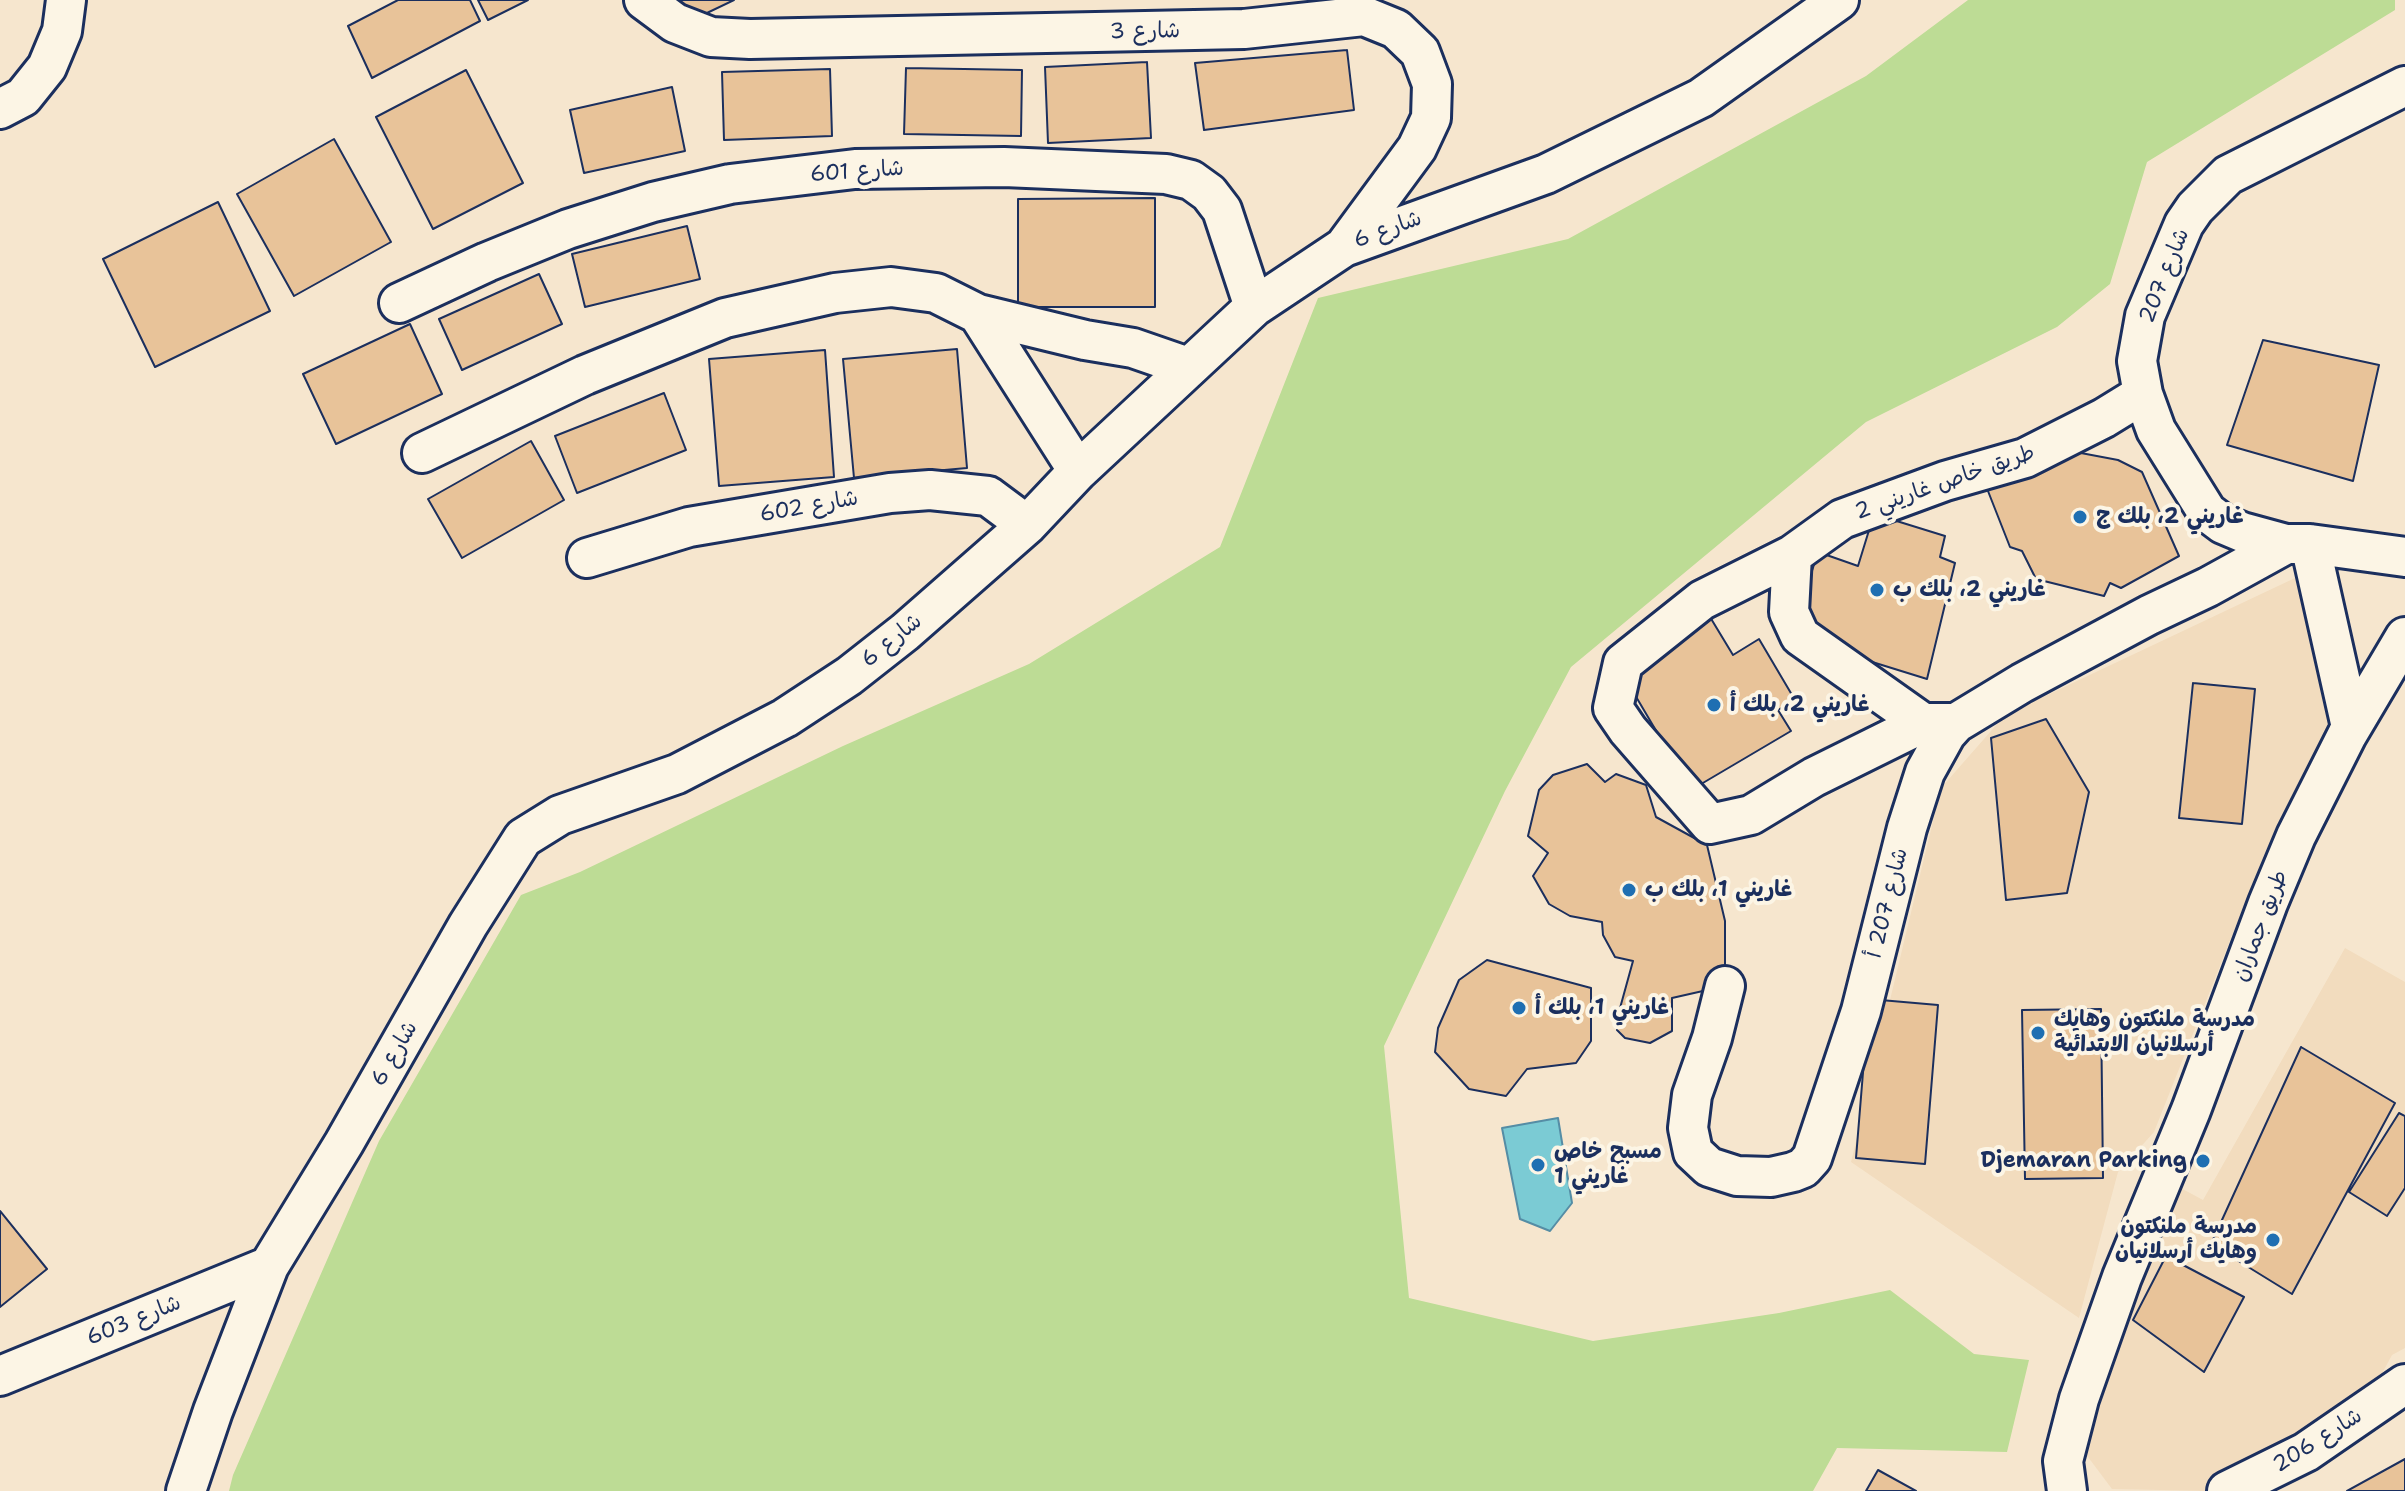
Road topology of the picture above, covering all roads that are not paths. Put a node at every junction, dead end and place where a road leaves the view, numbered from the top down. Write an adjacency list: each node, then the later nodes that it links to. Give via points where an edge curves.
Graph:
1 (66, 0): 5 (street, via 62,31 47,67 23,97)
2 (644, 0): 6 (street, شارع 3, via 675,23 711,37 750,39 1244,29 1364,16 1396,29 1420,52 1432,84 1431,118 1417,148)
3 (1839, 0): 6 (street, شارع 6, via 1701,98 1546,174)
4 (2405, 86): 11 (street, شارع 207, via 2228,175 2195,208 2145,316 2137,361)
5 (0, 109)
6 (1344, 247): 8 (street, شارع 6)
7 (399, 303): 8 (street, شارع 601, via 568,229 730,184 855,169 1004,167 1166,174 1191,180 1222,210)
8 (1254, 307): 10 (street, شارع 6)
9 (978, 314): 10 (street, via 1133,348); 12 (street, via 936,293 891,287 835,293 725,318 585,375); 13 (street)
10 (1188, 367): 13 (street, شارع 6)
11 (2143, 394): 15 (street, شارع 207, via 2156,430 2207,512 2242,532); 16 (street, طريق خاص غاريني 2, via 2025,458 1842,519)
12 (422, 453)
13 (1078, 471): 14 (street, شارع 6)
14 (1027, 525): 18 (street, شارع 602, via 988,496 930,490 890,493 689,527); 23 (street, شارع 6, via 905,632 785,718 677,774 560,815 523,838)
15 (2298, 544): 17 (street, شارع 207); 20 (street, شارع 207 أ); 21 (street)
16 (1792, 555): 20 (street, via 1789,612 1800,636); 20 (street, طريق خاص غاريني 2, via 1702,600 1623,663 1613,708 1710,824 1751,815 1814,777)
17 (2405, 557)
18 (587, 558)
19 (2405, 637): 21 (street, طريق جماران)
20 (1940, 723): 22 (street, شارع 207 أ, via 1907,828 1861,1011 1812,1158 1793,1172 1762,1177 1728,1174 1709,1167 1693,1152 1688,1128 1692,1095)
21 (2351, 727): 27 (street, طريق جماران, via 2290,850 2122,1277 2069,1433 2063,1461)
22 (1725, 986)
23 (269, 1266): 24 (street, شارع 603); 26 (street, شارع 6)
24 (0, 1376)
25 (2405, 1384): 28 (street, شارع 206, via 2306,1452)
26 (186, 1491)
27 (2067, 1491)
28 (2227, 1491)

